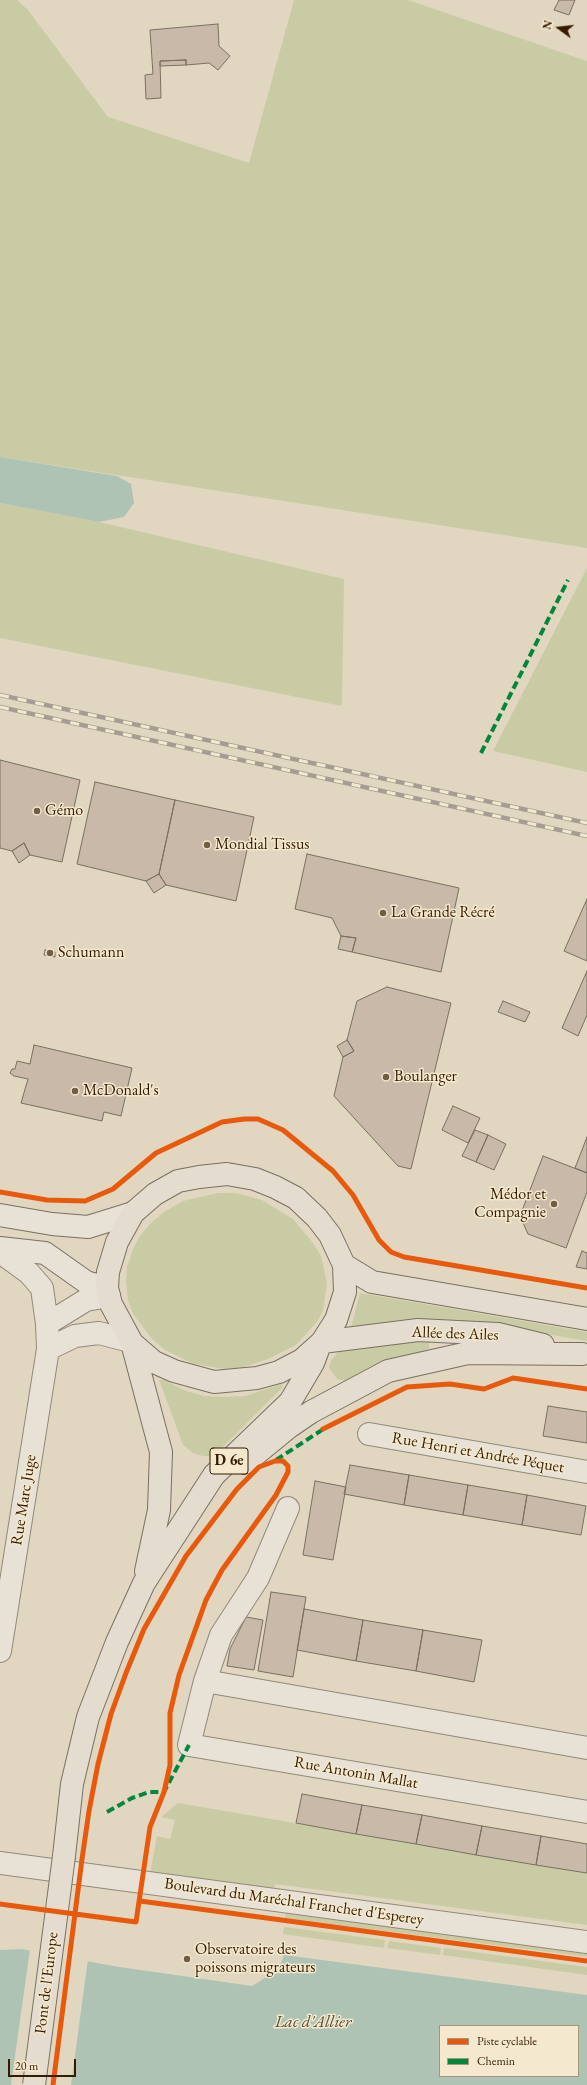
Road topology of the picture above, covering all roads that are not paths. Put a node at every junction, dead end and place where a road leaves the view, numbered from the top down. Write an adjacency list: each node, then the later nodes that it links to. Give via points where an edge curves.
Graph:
1 (133, 1213): 2 (street, via 88,1227); 5 (main road, via 155,1194 178,1181 198,1176 227,1174 255,1179 296,1198 317,1218 330,1235); 6 (main road, via 117,1242 108,1272)
2 (0, 1215)
3 (0, 1248): 6 (street, via 45,1253 86,1282)
4 (0, 1252): 8 (street, Rue Marc Juge, via 29,1273 42,1288)
5 (344, 1265): 7 (main road, Allée des Ailes, via 372,1282); 10 (main road, via 345,1292 336,1320)
6 (108, 1292): 8 (street, via 86,1300); 9 (main road, via 111,1304)
7 (587, 1319)
8 (47, 1324): 11 (street, Rue Marc Juge)
9 (131, 1342): 10 (main road, via 154,1362 174,1371 214,1382 257,1378 279,1372 302,1360); 11 (street, via 99,1333 75,1336); 16 (main road, D 6e, via 161,1452 159,1510)
10 (321, 1344): 12 (main road, Allée des Ailes, via 418,1330 498,1334); 16 (main road, D 6e, via 290,1402 214,1475)
11 (48, 1349): 17 (street, Rue Marc Juge)
12 (585, 1355): 16 (main road, via 468,1353 388,1370 311,1412 233,1473)
13 (369, 1434): 14 (street, Rue Henri et Andrée Péquet)
14 (587, 1472)
15 (288, 1508): 18 (street, Rue Antonin Mallat, via 258,1578 221,1635)
16 (144, 1583): 23 (main road, Pont de l'Europe / D 6e, bridge, via 117,1642 88,1717 72,1784)
17 (0, 1651)
18 (205, 1681): 19 (street); 20 (street, Rue Antonin Mallat, via 189,1745)
19 (587, 1748)
20 (587, 1812)
21 (0, 1863): 22 (street, Boulevard du Maréchal Franchet d'Esperey)
22 (587, 1942)
23 (34, 2085)

